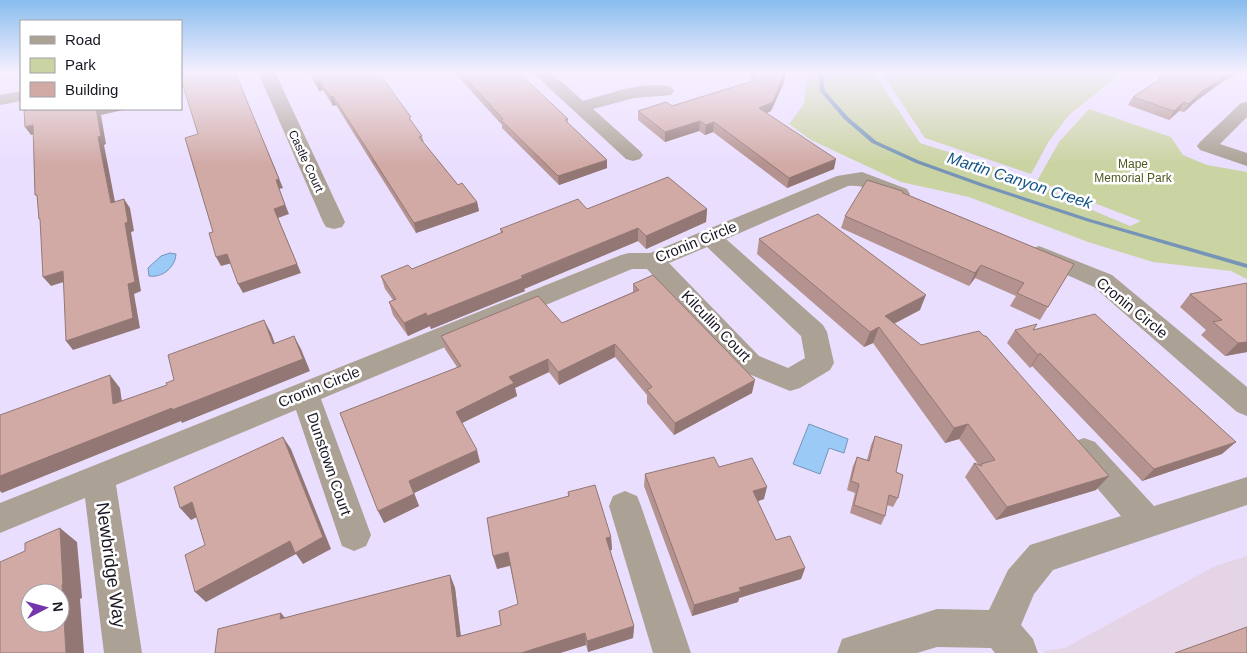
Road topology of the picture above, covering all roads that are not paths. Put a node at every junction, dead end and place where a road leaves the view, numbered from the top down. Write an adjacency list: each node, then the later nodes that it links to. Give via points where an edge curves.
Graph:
1 (280, 102): 9 (street, Castle Court)
2 (576, 102): 4 (street)
3 (598, 102): 4 (street)
4 (581, 107): 6 (street)
5 (1247, 107): 7 (street, via 1207,146)
6 (633, 154)
7 (1247, 160)
8 (925, 205): 10 (street, Cronin Circle, via 862,178 844,180)
9 (334, 222)
10 (710, 237): 12 (street, Cronin Circle); 12 (street, Kilcullin Court, via 814,332 820,363 790,380 749,363)
11 (1014, 243): 13 (street, Cronin Circle, via 1103,281)
12 (653, 261): 14 (street, Cronin Circle, via 629,261)
13 (1236, 382): 15 (street, Cronin Circle)
14 (305, 393): 17 (street, Cronin Circle); 22 (street, Dunstown Court)
15 (1247, 404)
16 (1069, 434): 21 (street)
17 (98, 478): 20 (street, Cronin Circle); 24 (street, Newbridge Way)
18 (1247, 491): 21 (street)
19 (625, 506): 25 (street)
20 (0, 518)
21 (1148, 524): 23 (street, via 1042,557 1021,582)
22 (354, 535)
23 (1009, 641): 26 (street, via 937,628)
24 (123, 653)
25 (672, 653)
26 (856, 653)

